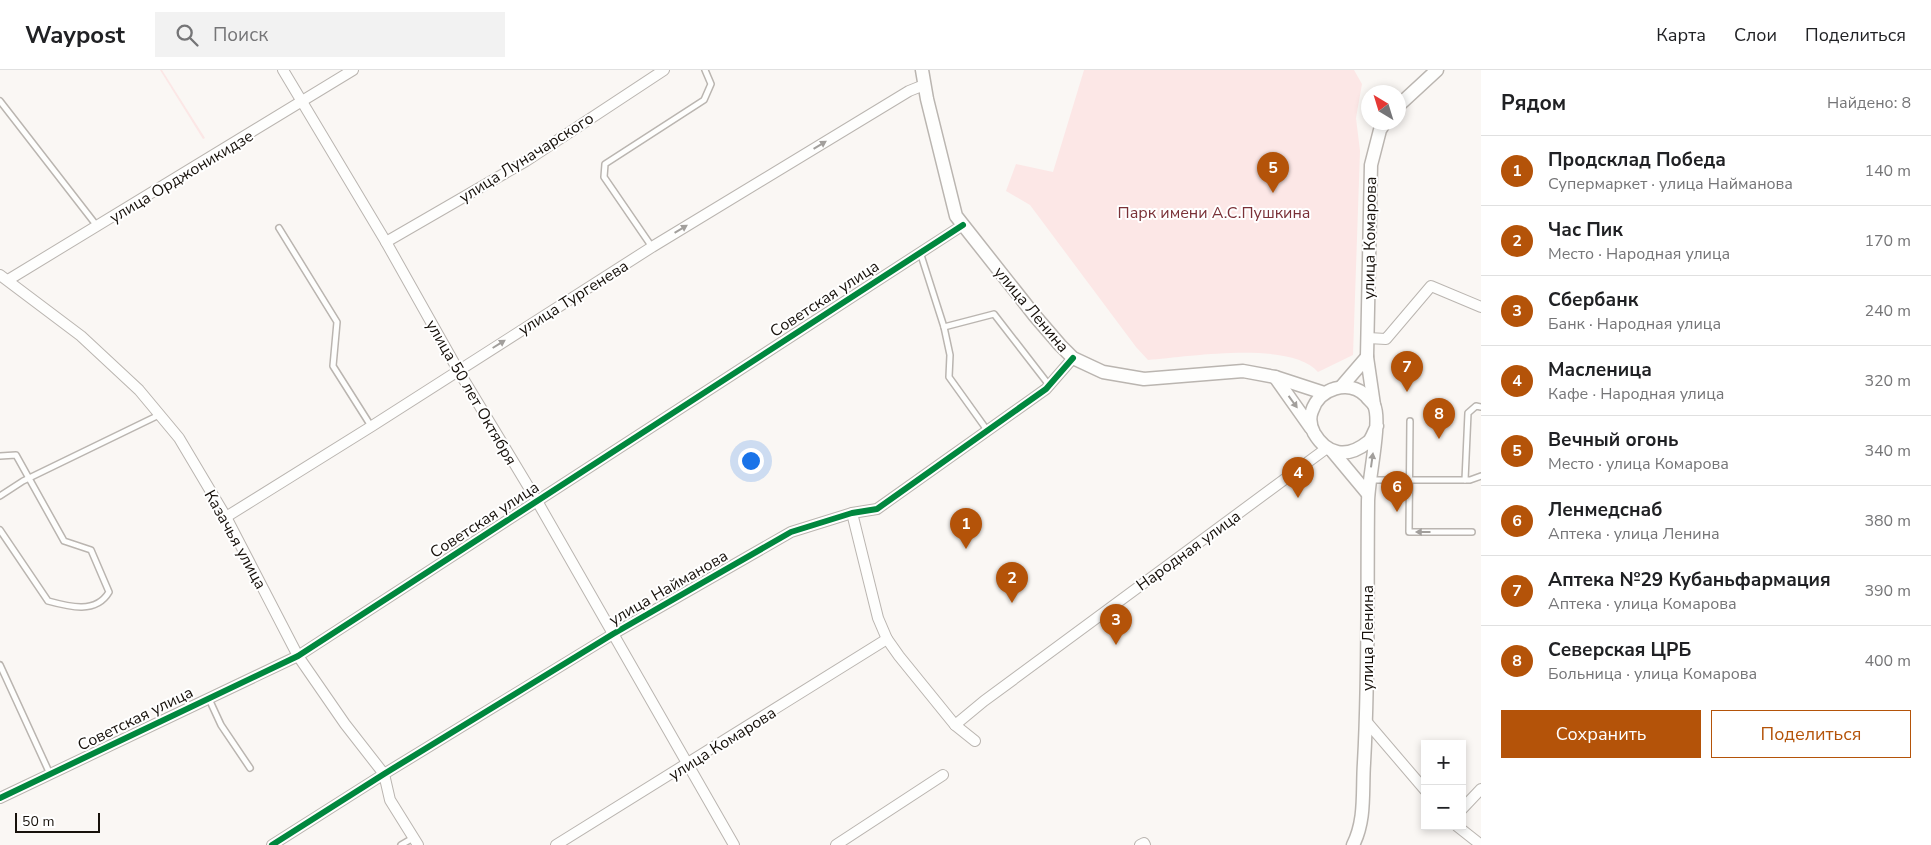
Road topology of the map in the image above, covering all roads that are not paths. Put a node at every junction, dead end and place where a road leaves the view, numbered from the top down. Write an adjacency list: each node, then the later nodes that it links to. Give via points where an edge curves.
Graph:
1 (283, 70): 10 (street, улица 50 лет Октября)
2 (353, 70): 10 (street, улица Орджоникидзе)
3 (664, 70): 15 (street, улица Луначарского, via 526,161)
4 (705, 70): 16 (lane, via 710,84 704,100 605,164 604,177)
5 (922, 70): 7 (street, улица Ленина)
6 (1437, 70): 8 (street)
7 (924, 84): 12 (street, улица Ленина, via 956,216); 16 (street, улица Тургенева, one-way to 7)
8 (1406, 99)
9 (0, 101): 13 (lane)
10 (303, 102): 13 (street, улица Орджоникидзе); 15 (street, улица 50 лет Октября)
11 (1380, 130): 21 (street, улица Комарова, via 1371,165)
12 (963, 225): 17 (street, Советская улица); 23 (street, улица Ленина, via 1035,316)
13 (98, 226): 18 (street, улица Орджоникидзе)
14 (279, 228): 33 (lane, via 336,322 333,366)
15 (386, 242): 24 (street, улица 50 лет Октября)
16 (652, 246): 24 (street, улица Тургенева, one-way to 16)
17 (920, 252): 20 (lane); 46 (street, Советская улица)
18 (4, 278): 31 (street, Казачья улица, via 81,336 139,390)
19 (1481, 307): 21 (street, via 1432,286 1386,339)
20 (944, 327): 26 (lane, via 994,314); 36 (lane, via 950,355 949,377)
21 (1368, 338): 22 (street, улица Комарова)
22 (1367, 357): 27 (street); 29 (street, улица Комарова)
23 (1073, 358): 25 (street, улица Ленина, via 1103,372 1144,379 1243,371); 26 (street, улица Найманова)
24 (458, 370): 33 (street, улица Тургенева); 46 (street, улица 50 лет Октября)
25 (1275, 377): 28 (street, улица Ленина); 35 (street, one-way to 35)
26 (1049, 386): 36 (street, улица Найманова)
27 (1342, 386): 28 (street); 29 (street, via 1359,390)
28 (1324, 393): 35 (street, via 1311,411)
29 (1374, 405): 34 (street)
30 (1481, 407): 43 (lane, via 1476,406 1468,413)
31 (159, 414): 40 (lane); 48 (street, Казачья улица, via 179,438)
32 (1410, 421): 42 (lane)
33 (372, 426): 48 (street, улица Тургенева)
34 (1376, 426): 37 (street, via 1369,442 1349,452); 41 (street, one-way to 34)
35 (1311, 428): 37 (street, via 1320,444)
36 (987, 430): 47 (street, улица Найманова, via 877,509)
37 (1330, 450): 44 (street); 57 (street, Народная улица, via 984,701)
38 (0, 456): 40 (lane, via 16,455)
39 (1481, 476): 43 (lane)
40 (30, 478): 45 (lane); 49 (lane, via 64,541 91,550 109,592 105,599 82,609 48,601)
41 (1369, 480): 42 (lane); 44 (street)
42 (1410, 480): 43 (lane); 50 (lane, one-way to 42, via 1409,532)
43 (1464, 480)
44 (1368, 494): 56 (street, улица Ленина)
45 (0, 496)
46 (537, 501): 51 (street, улица 50 лет Октября); 53 (street, Советская улица)
47 (852, 513): 51 (street, улица Найманова, via 790,532); 52 (street, via 878,618)
48 (226, 517): 53 (street, Казачья улица)
49 (0, 530)
50 (1472, 532)
51 (613, 634): 59 (street, улица 50 лет Октября); 62 (street, улица Найманова)
52 (887, 639): 57 (street); 59 (street, улица Комарова)
53 (298, 656): 55 (street, Советская улица); 62 (street, Казачья улица)
54 (0, 666): 61 (lane)
55 (209, 698): 60 (lane, via 220,725); 61 (street, Советская улица)
56 (1366, 721): 64 (street); 69 (street, улица Ленина, via 1362,818)
57 (956, 726): 58 (street)
58 (975, 741)
59 (688, 764): 73 (street, улица Комарова); 74 (street, улица 50 лет Октября)
60 (250, 768)
61 (50, 774): 66 (street, Советская улица)
62 (384, 774): 70 (street, Казачья улица, via 390,800); 71 (street, улица Найманова)
63 (943, 775): 75 (street)
64 (1421, 785)
65 (1481, 789): 67 (street)
66 (0, 798)
67 (1466, 805)
68 (1462, 830): 78 (street)
69 (1355, 840)
70 (416, 841): 72 (lane)
71 (272, 845)
72 (401, 845)
73 (556, 845)
74 (734, 845)
75 (836, 845)
76 (1140, 845): 77 (street)
77 (1145, 845)
78 (1481, 845)

